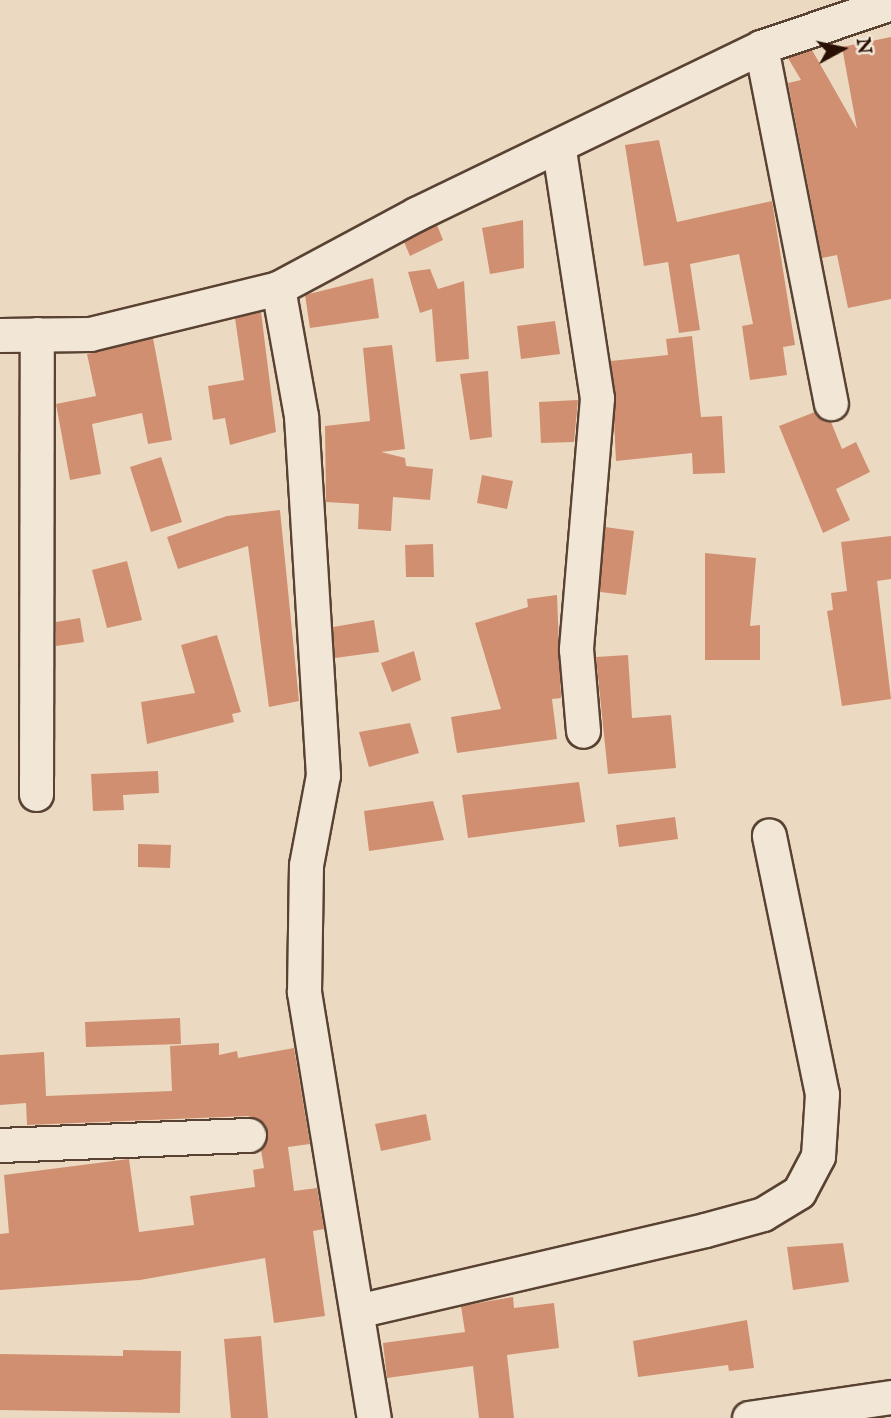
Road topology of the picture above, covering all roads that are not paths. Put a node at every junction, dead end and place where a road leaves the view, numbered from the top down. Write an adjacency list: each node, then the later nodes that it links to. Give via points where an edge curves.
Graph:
1 (891, 3): 2 (street)
2 (761, 47): 3 (street); 7 (street)
3 (559, 150): 4 (street, via 416,214); 8 (street, via 597,398 576,649)
4 (278, 288): 5 (street, via 90,334); 13 (street, via 301,416 323,775 306,864 304,992)
5 (37, 334): 6 (street); 9 (street)
6 (0, 335)
7 (831, 403)
8 (583, 731)
9 (36, 794)
10 (769, 835): 13 (street, via 822,1094 818,1156 799,1192 763,1214 705,1230)
11 (249, 1135): 12 (street)
12 (0, 1145)
13 (358, 1311): 15 (street)
14 (881, 1404): 16 (street)
15 (374, 1418)
16 (749, 1418)

